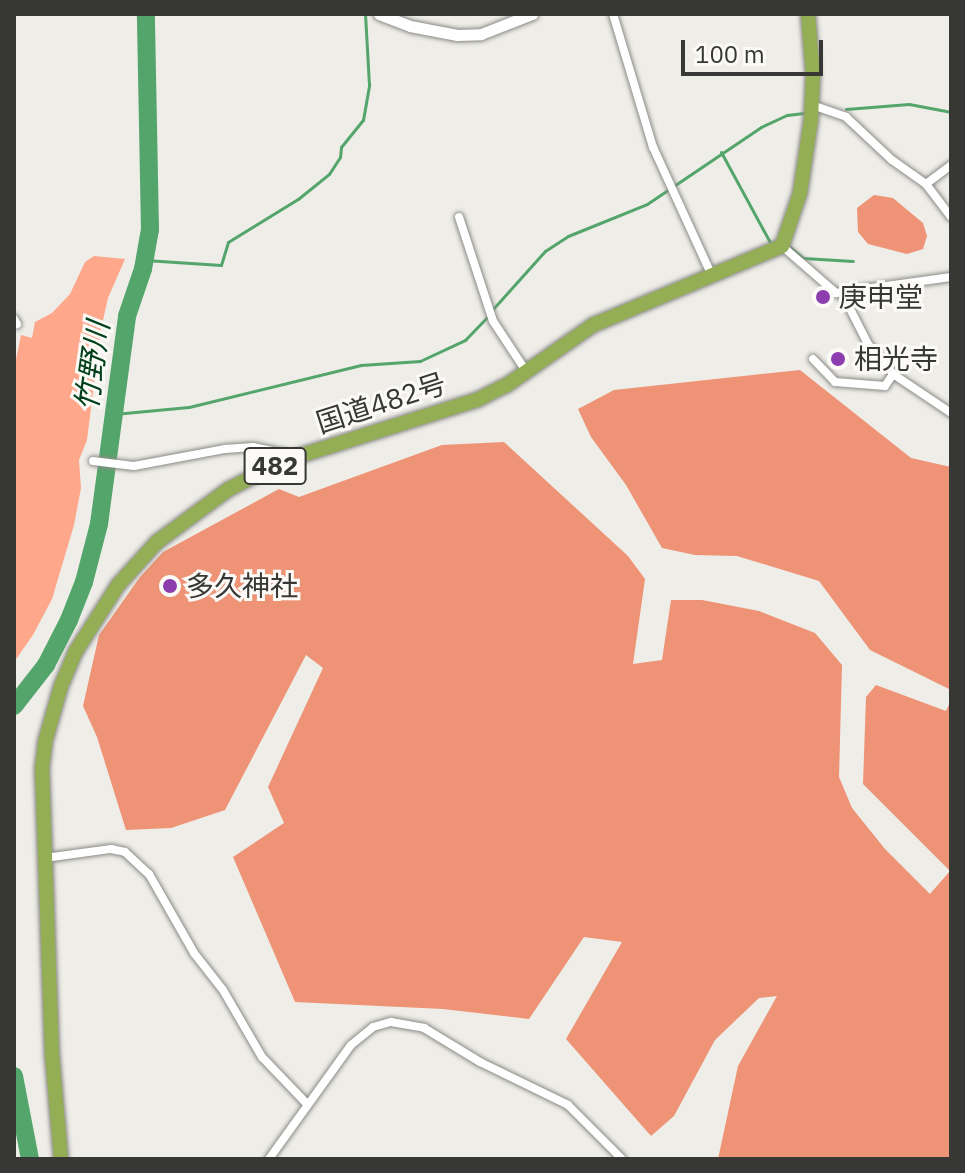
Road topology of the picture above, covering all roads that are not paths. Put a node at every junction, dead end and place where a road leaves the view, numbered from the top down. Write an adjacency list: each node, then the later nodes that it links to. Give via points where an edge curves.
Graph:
1 (379, 14): 2 (main road, via 457,35 481,34)
2 (532, 14)
3 (613, 14): 11 (street, via 653,147)
4 (808, 14): 5 (highway)
5 (812, 105): 7 (street, via 846,117); 10 (highway, via 800,193)
6 (951, 165): 7 (street)
7 (926, 184): 9 (street)
8 (459, 217): 15 (street, via 493,321)
9 (951, 217)
10 (782, 246): 11 (highway, 国道482号 / 482); 13 (street)
11 (712, 276): 15 (highway, 国道482号 / 482, via 593,325)
12 (951, 277): 13 (street)
13 (842, 293): 16 (street, via 868,344)
14 (813, 359): 16 (street, via 835,382 885,386)
15 (526, 371): 18 (highway, 国道482号 / 482, via 477,400)
16 (893, 374): 17 (street)
17 (951, 413)
18 (299, 456): 19 (street, via 253,447 134,466); 20 (highway, 国道482号 / 482, via 229,489 157,542 98,615 61,686 45,742)
19 (93, 461)
20 (44, 858): 21 (street, via 111,849 125,852 149,874 262,1057); 22 (highway, 国道482号 / 482)
21 (308, 1105): 23 (street); 24 (street, via 360,1036 382,1025 406,1023 568,1105)
22 (61, 1159)
23 (269, 1159)
24 (622, 1159)

